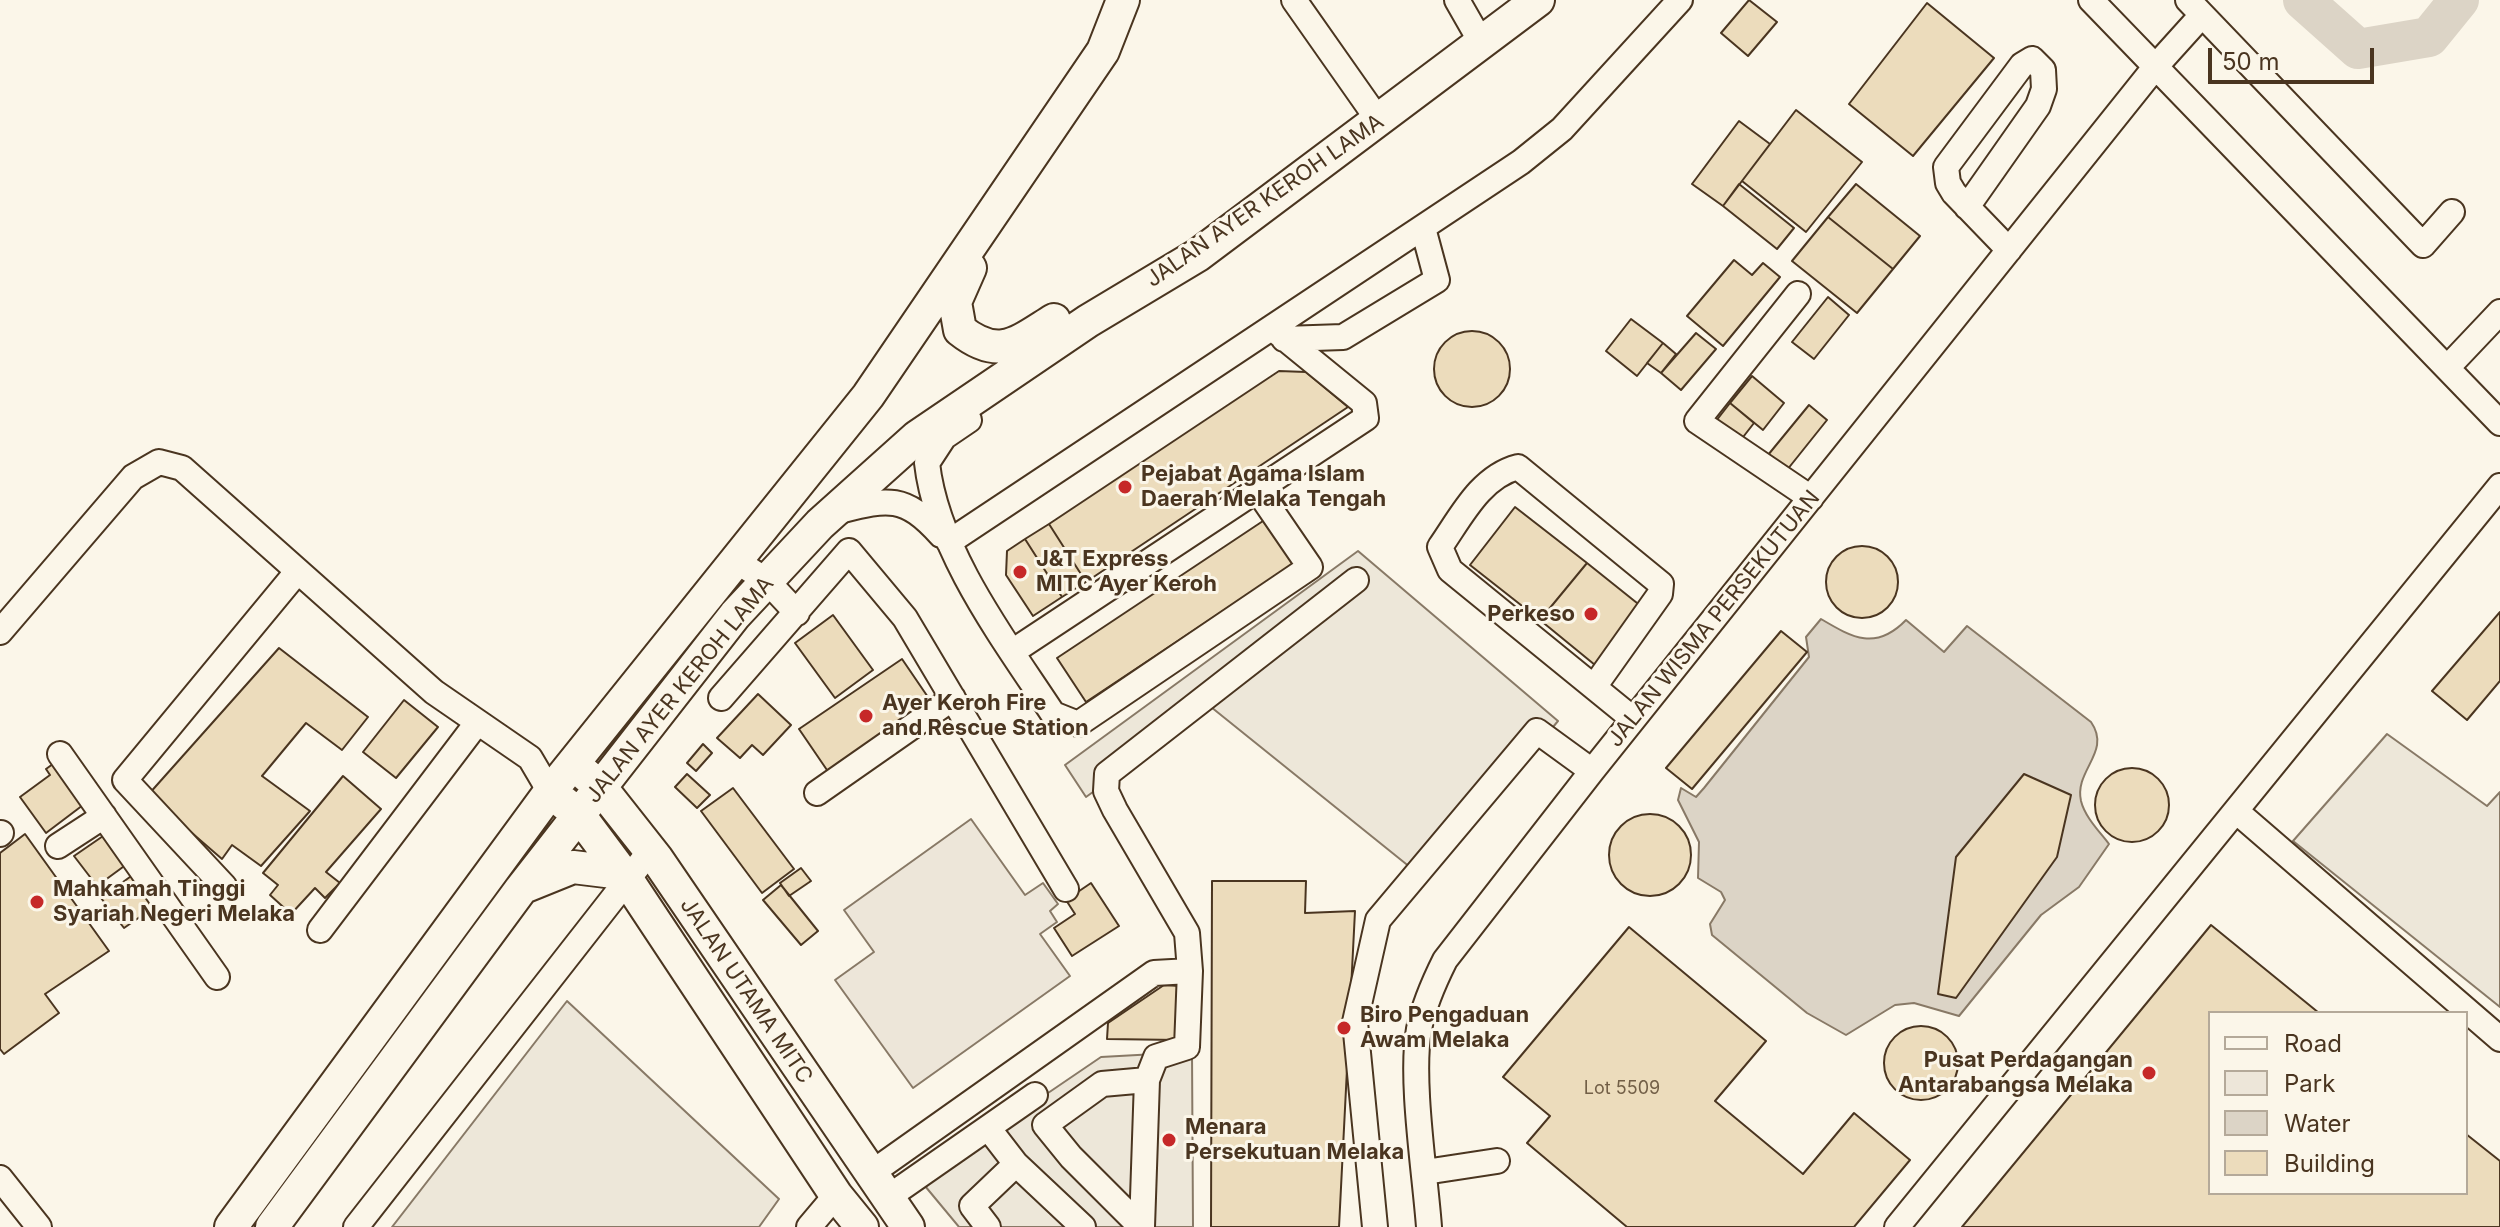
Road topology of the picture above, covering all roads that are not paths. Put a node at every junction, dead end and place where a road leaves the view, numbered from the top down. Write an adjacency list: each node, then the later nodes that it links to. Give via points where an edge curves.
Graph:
1 (1123, 0): 10 (main road, JALAN AYER KEROH LAMA, via 1103,51)
2 (1294, 0): 11 (street)
3 (1457, 0): 8 (street)
4 (1538, 0): 8 (main road, JALAN AYER KEROH LAMA)
5 (1680, 0): 15 (street, via 1562,129)
6 (2091, 0): 9 (street)
7 (2195, 7): 9 (street, JALAN WISMA PERSEKUTUAN); 14 (street, via 2423,245)
8 (1481, 42): 11 (main road, JALAN AYER KEROH LAMA)
9 (2156, 66): 16 (street, JALAN WISMA PERSEKUTUAN); 21 (street)
10 (1072, 97): 12 (main road, via 966,273 955,302 960,330 997,350 1024,339); 28 (main road, JALAN AYER KEROH LAMA, via 868,396)
11 (1379, 121): 12 (main road, JALAN AYER KEROH LAMA)
12 (1346, 147): 17 (main road, JALAN AYER KEROH LAMA)
13 (1967, 207): 13 (street, via 1948,183 1946,167 2022,65 2032,59 2043,70 2038,106); 16 (street)
14 (2452, 212)
15 (1423, 228): 20 (street); 20 (street, via 1437,280 1343,337)
16 (2009, 250): 25 (street, JALAN WISMA PERSEKUTUAN)
17 (1198, 255): 26 (main road, JALAN AYER KEROH LAMA, via 1088,321 928,429); 27 (street, via 944,437 927,463 929,487)
18 (1798, 294): 25 (street, via 1697,421)
19 (2500, 312): 21 (street)
20 (1278, 333): 24 (street, via 1364,403 1366,418); 27 (street)
21 (2447, 368): 22 (street)
22 (2500, 423)
23 (2500, 486): 48 (street)
24 (1258, 491): 34 (street); 34 (street, via 1310,567 1078,724 1053,714)
25 (1811, 498): 38 (street, JALAN WISMA PERSEKUTUAN)
26 (832, 513): 27 (street, via 875,502 900,503 919,511); 31 (main road, JALAN AYER KEROH LAMA)
27 (949, 542): 34 (street)
28 (735, 560): 31 (street); 43 (main road, JALAN AYER KEROH LAMA)
29 (297, 572): 33 (street, via 182,468 159,462 133,477); 39 (street); 54 (street, via 125,780)
30 (1356, 580): 58 (street, via 1107,774 1106,791 1115,810 1187,933)
31 (767, 581): 32 (street); 40 (main road, JALAN AYER KEROH LAMA)
32 (797, 613): 36 (street); 37 (street, via 849,551 905,618)
33 (0, 632)
34 (1012, 652)
35 (1594, 687): 35 (street, via 1442,559 1440,547 1484,486 1502,471 1518,467 1661,584 1660,594); 38 (street)
36 (721, 698)
37 (953, 698): 47 (street); 56 (street)
38 (1633, 719): 44 (street, JALAN WISMA PERSEKUTUAN)
39 (477, 723): 42 (street); 57 (street)
40 (640, 737): 45 (main road, JALAN AYER KEROH LAMA); 52 (main road, via 630,771 631,790)
41 (60, 754): 50 (street)
42 (530, 758): 43 (street); 46 (street)
43 (573, 764): 45 (main road, JALAN UTAMA MITC); 46 (main road, JALAN AYER KEROH LAMA)
44 (1592, 771): 68 (street, JALAN WISMA PERSEKUTUAN, via 1445,960 1428,994 1418,1031 1417,1066); 82 (street, via 1537,731 1378,920 1355,1022)
45 (601, 788): 49 (main road, JALAN AYER KEROH LAMA); 52 (main road, JALAN UTAMA MITC)
46 (550, 792): 49 (main road); 73 (main road, JALAN AYER KEROH LAMA)
47 (817, 793)
48 (2236, 811): 60 (street); 84 (street)
49 (579, 815): 53 (main road); 55 (main road, JALAN AYER KEROH LAMA)
50 (104, 816): 51 (street); 59 (street)
51 (58, 846)
52 (650, 851): 53 (street); 70 (main road, JALAN UTAMA MITC)
53 (624, 875): 55 (main road, via 573,867); 71 (main road); 75 (street)
54 (224, 886)
55 (521, 889): 74 (main road, JALAN AYER KEROH LAMA)
56 (1066, 889)
57 (320, 930)
58 (1190, 971): 63 (street, via 1187,1047 1156,1057); 70 (street, via 1154,973)
59 (217, 977)
60 (2468, 1011)
61 (2468, 1011): 62 (street)
62 (2500, 1039)
63 (1147, 1080): 81 (street); 81 (street, via 1102,1084 1045,1125)
64 (1035, 1095): 65 (street)
65 (989, 1129): 67 (street); 70 (street)
66 (1497, 1161): 68 (street)
67 (1016, 1164): 79 (street, via 972,1206); 80 (street)
68 (1425, 1172): 83 (street, JALAN WISMA PERSEKUTUAN)
69 (0, 1178): 72 (street)
70 (878, 1186): 78 (main road, JALAN UTAMA MITC)
71 (836, 1195): 76 (street); 77 (main road)
72 (39, 1227)
73 (231, 1227)
74 (272, 1227)
75 (356, 1227)
76 (809, 1227)
77 (862, 1227)
78 (908, 1227)
79 (988, 1227)
80 (1083, 1227)
81 (1142, 1227)
82 (1375, 1227)
83 (1429, 1227)
84 (1897, 1227)

